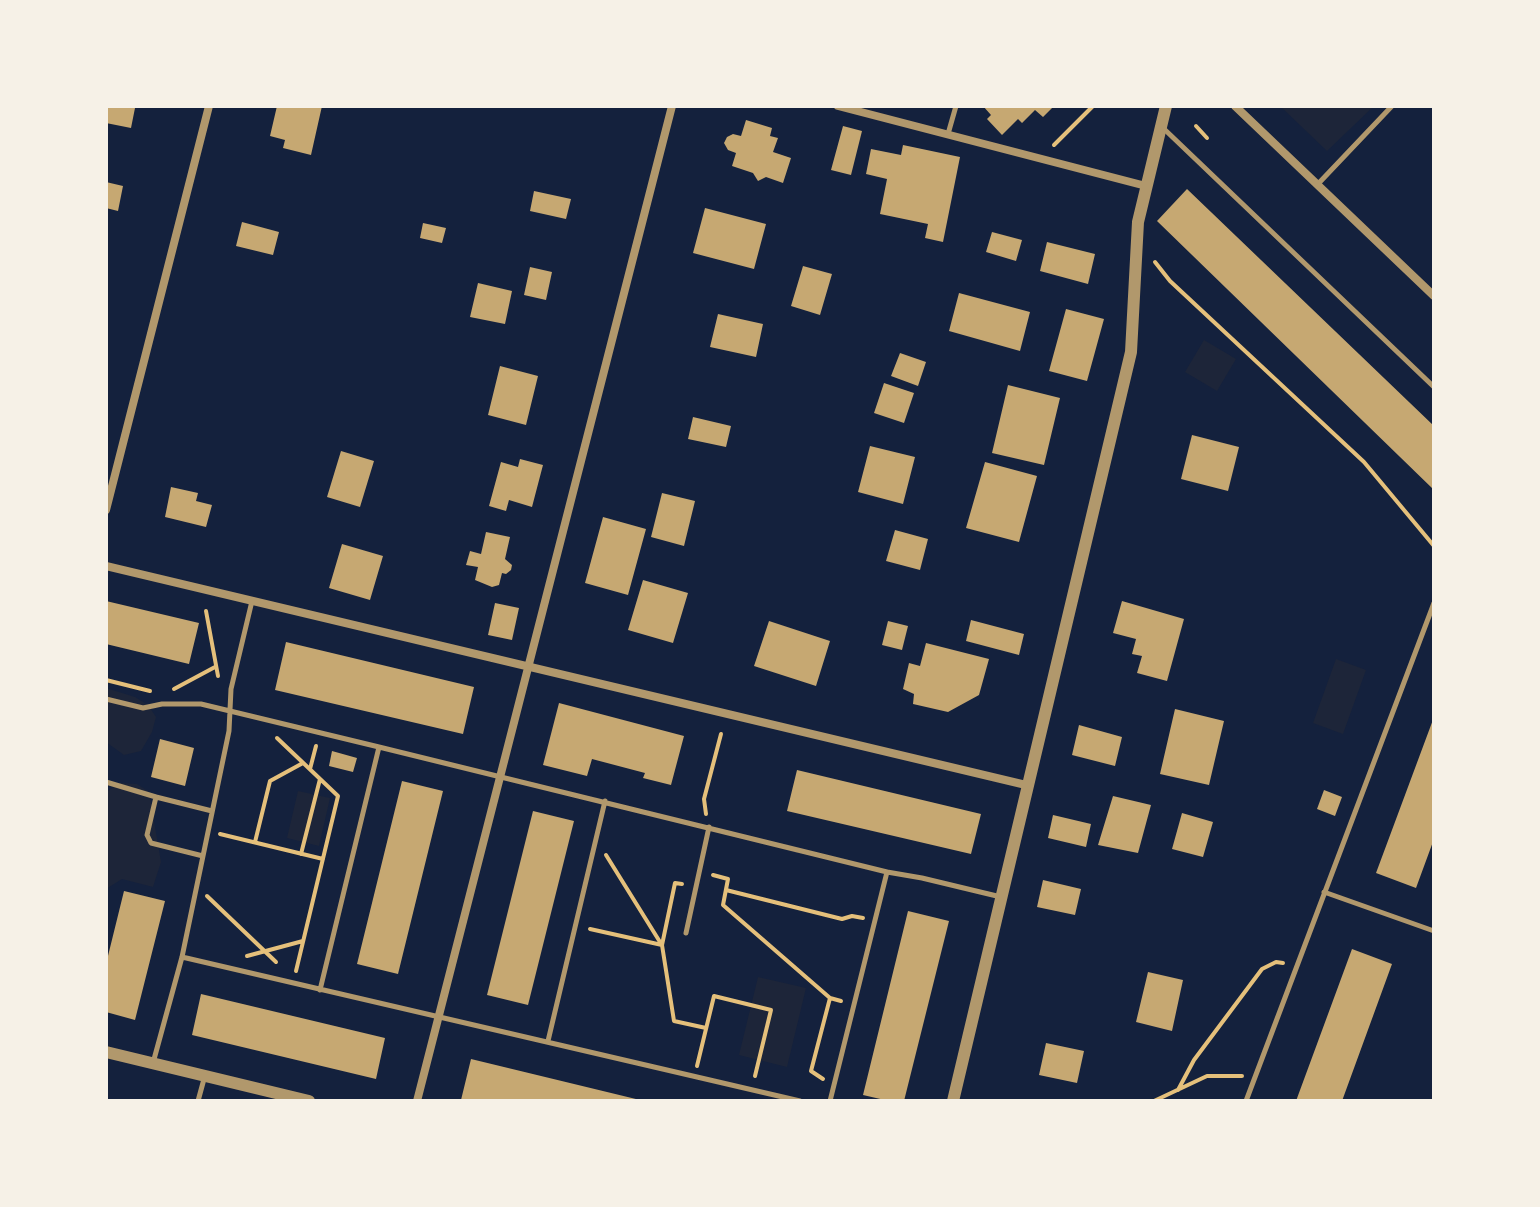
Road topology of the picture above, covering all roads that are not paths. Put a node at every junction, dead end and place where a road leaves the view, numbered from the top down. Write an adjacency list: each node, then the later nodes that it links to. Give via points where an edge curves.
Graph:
1 (209, 106): 14 (street)
2 (672, 106): 18 (street)
3 (838, 106): 9 (street)
4 (956, 106): 9 (lane)
5 (1166, 106): 8 (street)
6 (1235, 106): 10 (street)
7 (1392, 106): 10 (lane)
8 (1161, 126): 11 (street); 13 (lane)
9 (948, 134): 11 (street)
10 (1317, 185): 12 (street)
11 (1146, 186): 24 (street, via 1135,252 1131,352)
12 (1434, 296)
13 (1434, 387)
14 (106, 510)
15 (106, 566): 16 (street)
16 (252, 601): 18 (street); 20 (lane)
17 (1434, 603): 31 (lane)
18 (530, 667): 22 (street); 24 (street)
19 (106, 699): 20 (lane, via 143,708 201,704)
20 (230, 711): 21 (lane); 27 (lane)
21 (379, 747): 22 (lane); 36 (lane)
22 (502, 776): 26 (lane); 37 (street)
23 (106, 782): 25 (lane)
24 (1026, 785): 32 (street)
25 (156, 797): 27 (lane); 29 (lane, via 147,835 151,843)
26 (605, 801): 28 (lane); 38 (lane)
27 (212, 811): 29 (lane)
28 (709, 827): 30 (lane); 34 (lane)
29 (203, 856): 35 (lane)
30 (887, 872): 32 (lane); 46 (lane)
31 (1324, 892): 33 (lane); 48 (lane)
32 (1001, 897): 47 (street)
33 (1434, 931)
34 (686, 933)
35 (182, 957): 36 (lane); 40 (lane)
36 (320, 990): 37 (lane)
37 (439, 1019): 38 (lane); 44 (street)
38 (548, 1041): 45 (lane)
39 (106, 1052): 40 (street)
40 (152, 1064): 41 (street)
41 (204, 1076): 42 (lane); 43 (street)
42 (198, 1101)
43 (309, 1101)
44 (417, 1101)
45 (800, 1101)
46 (830, 1101)
47 (953, 1101)
48 (1246, 1101)

